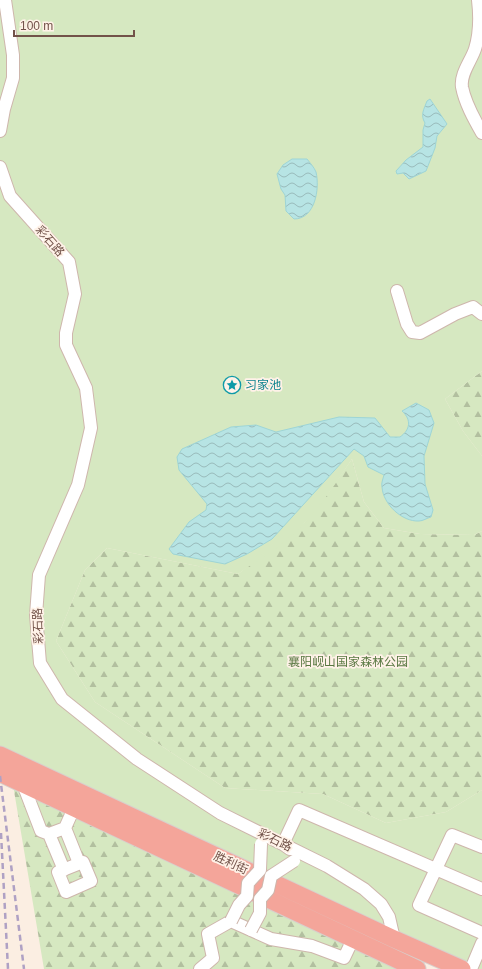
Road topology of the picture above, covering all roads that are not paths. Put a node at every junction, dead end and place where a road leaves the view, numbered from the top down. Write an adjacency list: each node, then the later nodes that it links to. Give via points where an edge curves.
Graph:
1 (5, 0): 3 (street, via 13,55 13,78)
2 (478, 0): 4 (street, via 480,20 475,49 464,74 462,86)
3 (0, 131)
4 (482, 133)
5 (0, 167): 14 (street, 彩石路, via 10,196 69,262 75,294 66,333 66,345 86,388 91,428 78,484 39,575 36,615 40,663 62,698 137,759 220,813)
6 (398, 291): 7 (street, via 412,332 420,333 473,307)
7 (482, 314)
8 (0, 755): 28 (highway, 胜利街)
9 (0, 773): 10 (highway, 胜利街)
10 (24, 784): 11 (highway, 胜利街); 13 (street, via 41,831)
11 (74, 808): 12 (street); 27 (highway, 胜利街)
12 (65, 828): 13 (street); 15 (street)
13 (49, 834): 17 (street)
14 (283, 844): 20 (street, bridge, via 264,839 261,844); 21 (street, via 299,810); 22 (street, bridge, via 297,856 294,861); 28 (street, 彩石路, via 327,866 364,889 381,904 389,918)
15 (72, 846): 17 (street); 18 (street)
16 (482, 847): 21 (street, via 452,835)
17 (57, 853): 19 (street)
18 (79, 863): 19 (street); 19 (street, via 84,862 92,881 66,892 58,872)
19 (64, 870)
20 (260, 870): 22 (street); 24 (street, bridge, via 248,884 247,896)
21 (436, 870): 23 (street); 26 (street, via 419,905)
22 (271, 876): 25 (street, bridge, via 268,890 260,899 260,914)
23 (482, 889)
24 (231, 921): 25 (street); 30 (street, via 208,934 213,958)
25 (251, 930): 27 (street, via 271,939 312,946 344,958)
26 (482, 933)
27 (353, 939): 31 (highway, 胜利街)
28 (394, 939): 32 (highway, 胜利街)
29 (482, 943): 33 (street)
30 (200, 969)
31 (417, 969)
32 (462, 969)
33 (471, 969)

